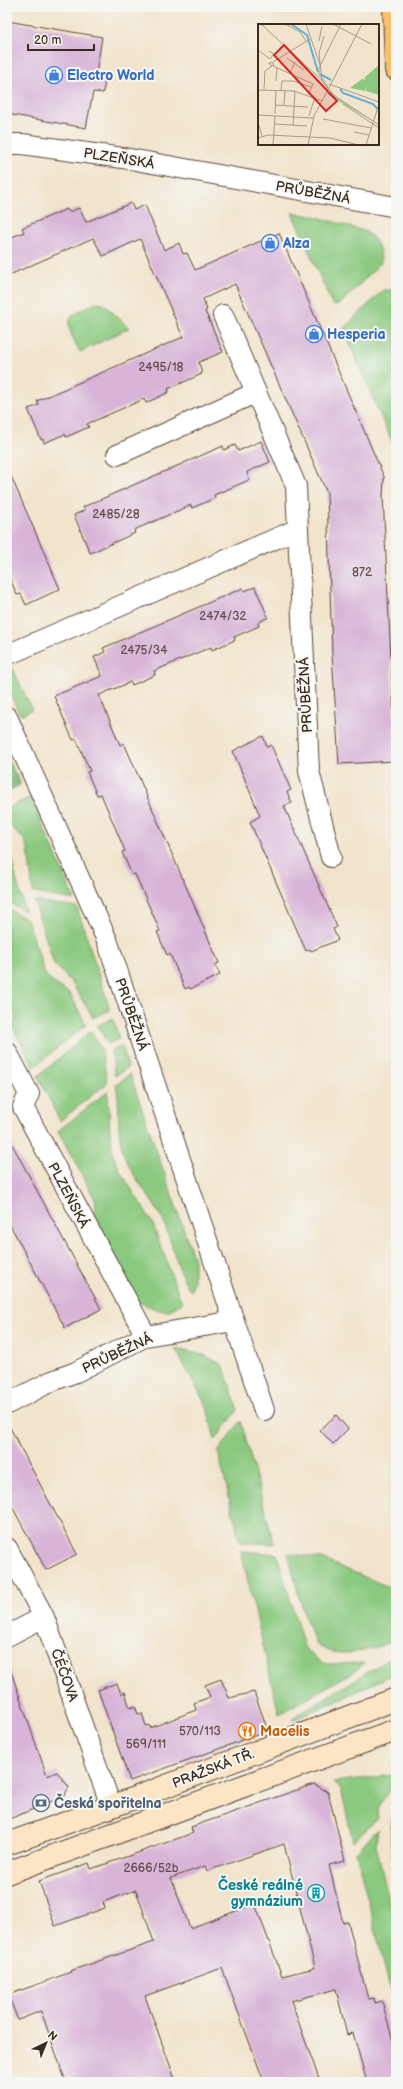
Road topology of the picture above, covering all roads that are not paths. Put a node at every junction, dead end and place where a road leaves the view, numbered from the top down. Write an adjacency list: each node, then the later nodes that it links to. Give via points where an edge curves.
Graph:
1 (394, 7): 2 (main road)
2 (396, 69)
3 (7, 144): 4 (street, PLZEŇSKÁ, via 122,158)
4 (230, 177): 5 (street, PRŮBĚŽNÁ)
5 (396, 207)
6 (223, 315): 7 (street, PRŮBĚŽNÁ)
7 (255, 393): 8 (street); 9 (street, PRŮBĚŽNÁ, via 296,486)
8 (117, 455)
9 (298, 529): 10 (street); 12 (street, PRŮBĚŽNÁ, via 309,771)
10 (7, 655)
11 (7, 716): 14 (street, PRŮBĚŽNÁ, via 107,940)
12 (331, 857)
13 (7, 1052): 15 (street, PLZEŇSKÁ, via 29,1094 22,1107)
14 (234, 1321): 15 (street, PRŮBĚŽNÁ); 17 (street, PRŮBĚŽNÁ)
15 (146, 1336): 16 (street, PRŮBĚŽNÁ)
16 (7, 1404)
17 (264, 1410)
18 (7, 1548): 19 (street, ČÉČOVA)
19 (44, 1617): 20 (street); 23 (street, ČÉČOVA)
20 (7, 1636)
21 (396, 1698): 23 (street, PRAŽSKÁ TŘ.)
22 (396, 1730): 25 (street, PRAŽSKÁ TŘ.)
23 (111, 1806): 24 (street, PRAŽSKÁ TŘ.)
24 (7, 1844)
25 (7, 1873)

